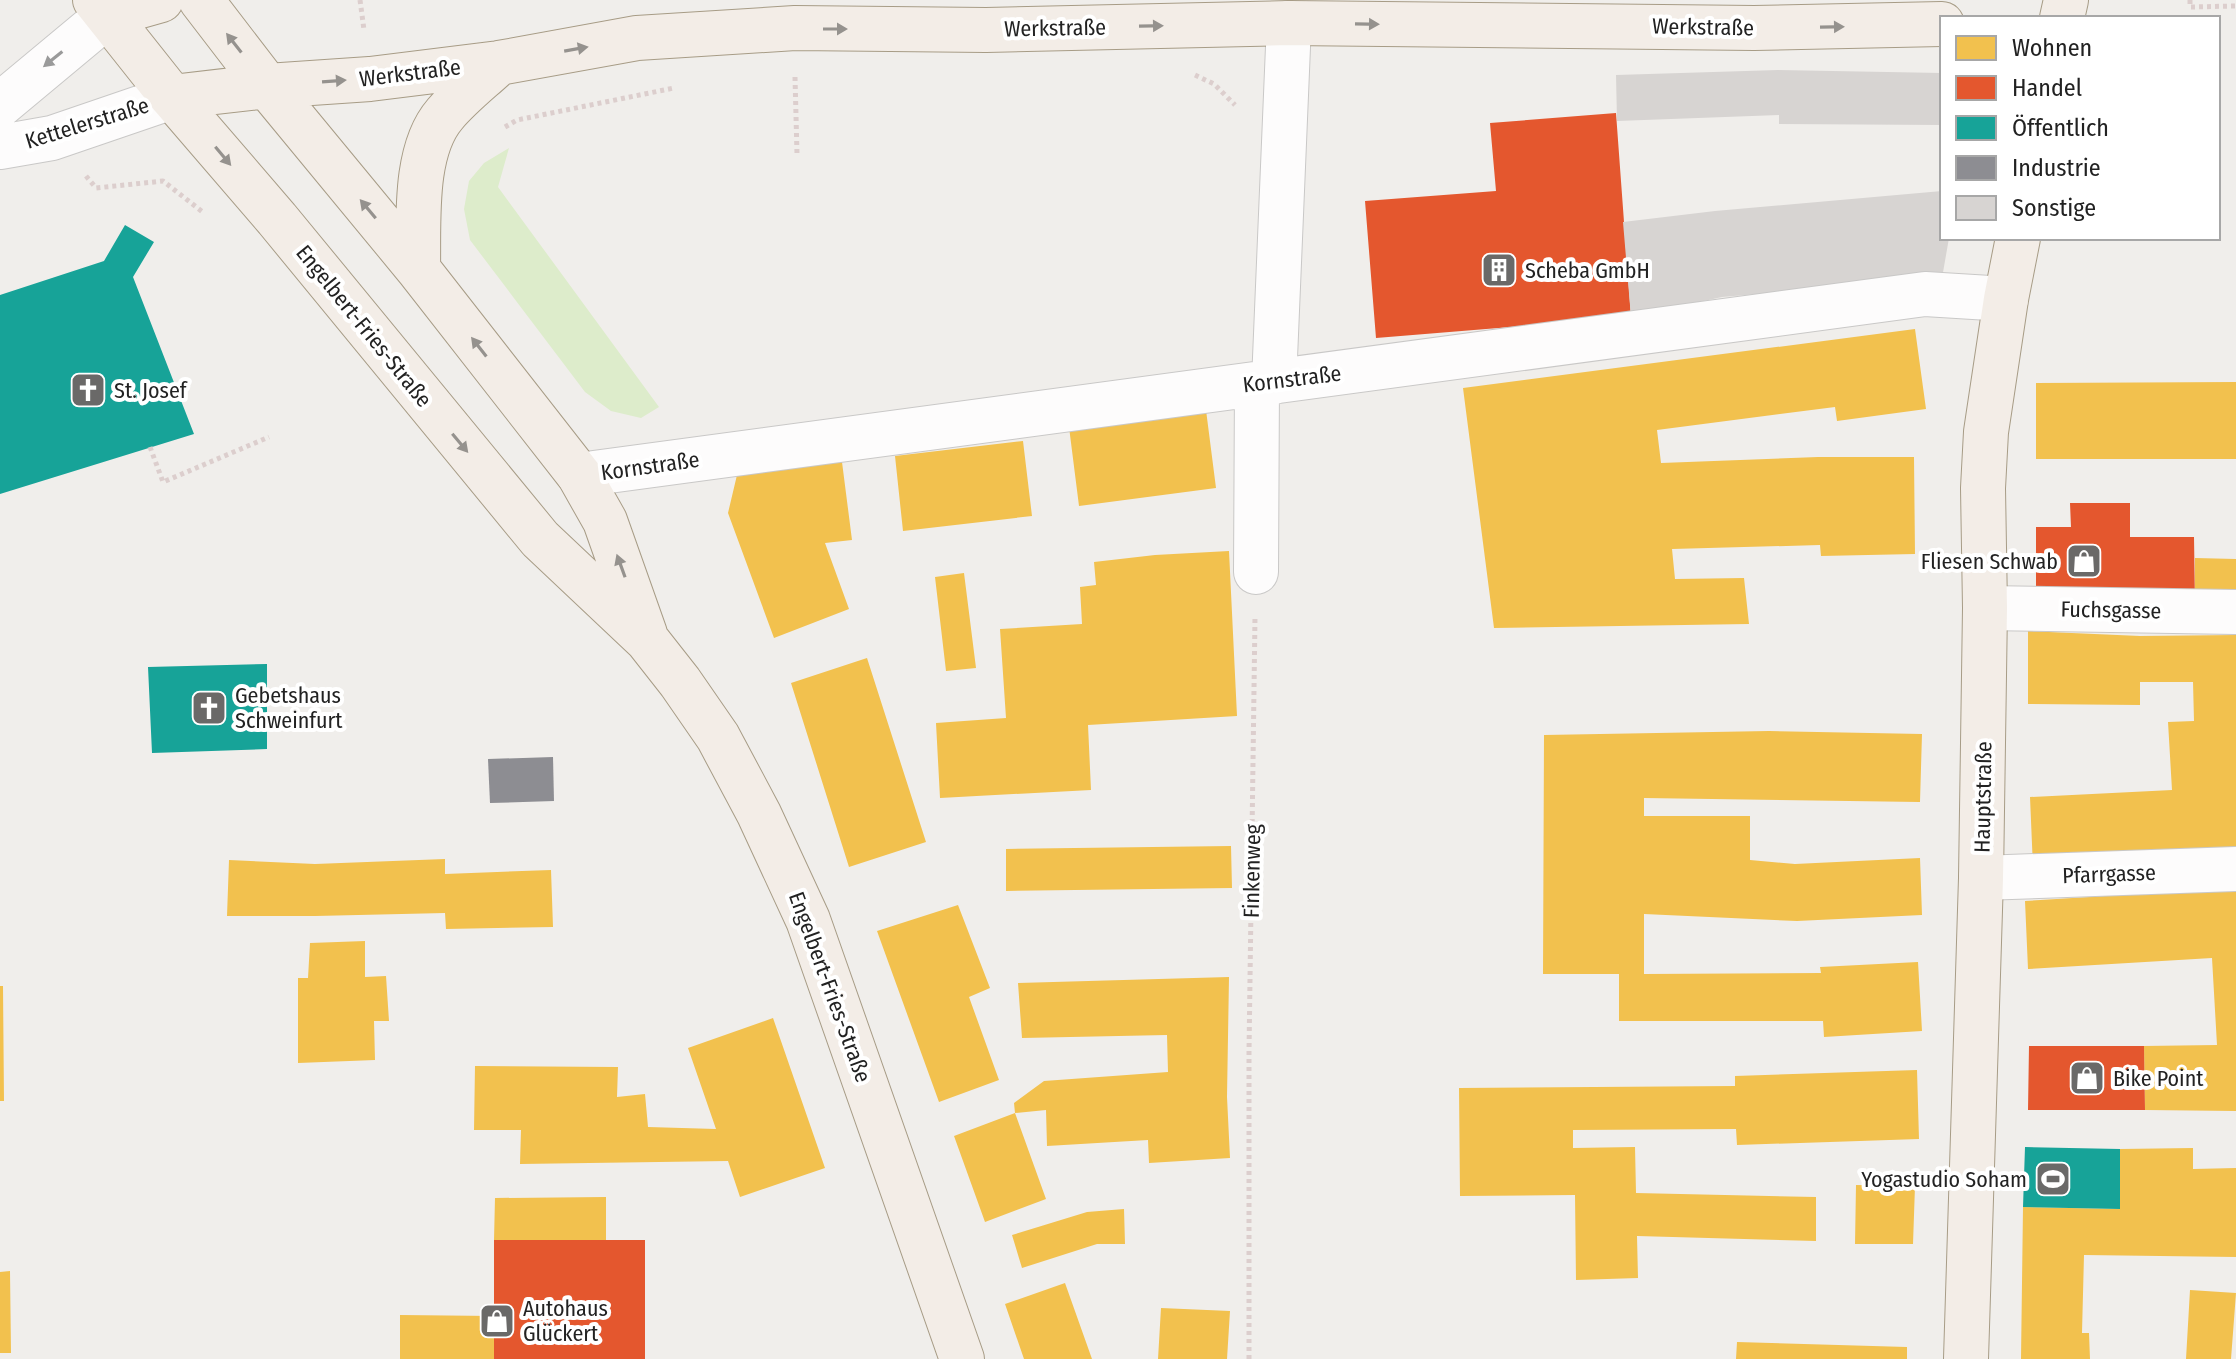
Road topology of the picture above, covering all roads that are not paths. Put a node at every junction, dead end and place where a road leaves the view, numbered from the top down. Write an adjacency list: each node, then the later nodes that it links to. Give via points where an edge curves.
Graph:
1 (161, 0): 3 (main road)
2 (201, 0): 7 (main road, Engelbert-Fries-Straße, one-way to 2)
3 (101, 7): 8 (main road, Engelbert-Fries-Straße); 9 (street, Kettelerstraße, one-way to 9)
4 (1289, 23): 5 (main road, Werkstraße, one-way to 5, via 1754,28); 6 (main road, Werkstraße, one-way to 4, via 637,38 795,28); 14 (street)
5 (1940, 24)
6 (499, 63): 7 (main road, Werkstraße, one-way to 6); 12 (main road, via 443,115 427,148 419,178)
7 (267, 86): 8 (main road, Werkstraße); 12 (main road, Engelbert-Fries-Straße, one-way to 7)
8 (172, 97): 10 (street, Kettelerstraße, via 52,138); 19 (main road, Engelbert-Fries-Straße, one-way to 19, via 540,539)
9 (0, 105)
10 (0, 147)
11 (2018, 240): 13 (main road, Hauptstraße)
12 (418, 269): 15 (main road, Engelbert-Fries-Straße, one-way to 12)
13 (2006, 299): 14 (street, Kornstraße, via 1925,294); 17 (main road, Hauptstraße, via 1986,432)
14 (1266, 383): 15 (street, Kornstraße); 16 (street)
15 (579, 475): 19 (main road, Engelbert-Fries-Straße, one-way to 15, via 605,521)
16 (1256, 572)
17 (1985, 608): 18 (street, Fuchsgasse); 21 (main road, Hauptstraße)
18 (2236, 612)
19 (647, 640): 22 (main road, Engelbert-Fries-Straße, via 718,737 808,920)
20 (2236, 869): 21 (street, Pfarrgasse)
21 (1981, 878): 23 (main road, Hauptstraße)
22 (962, 1359)
23 (1966, 1359)

